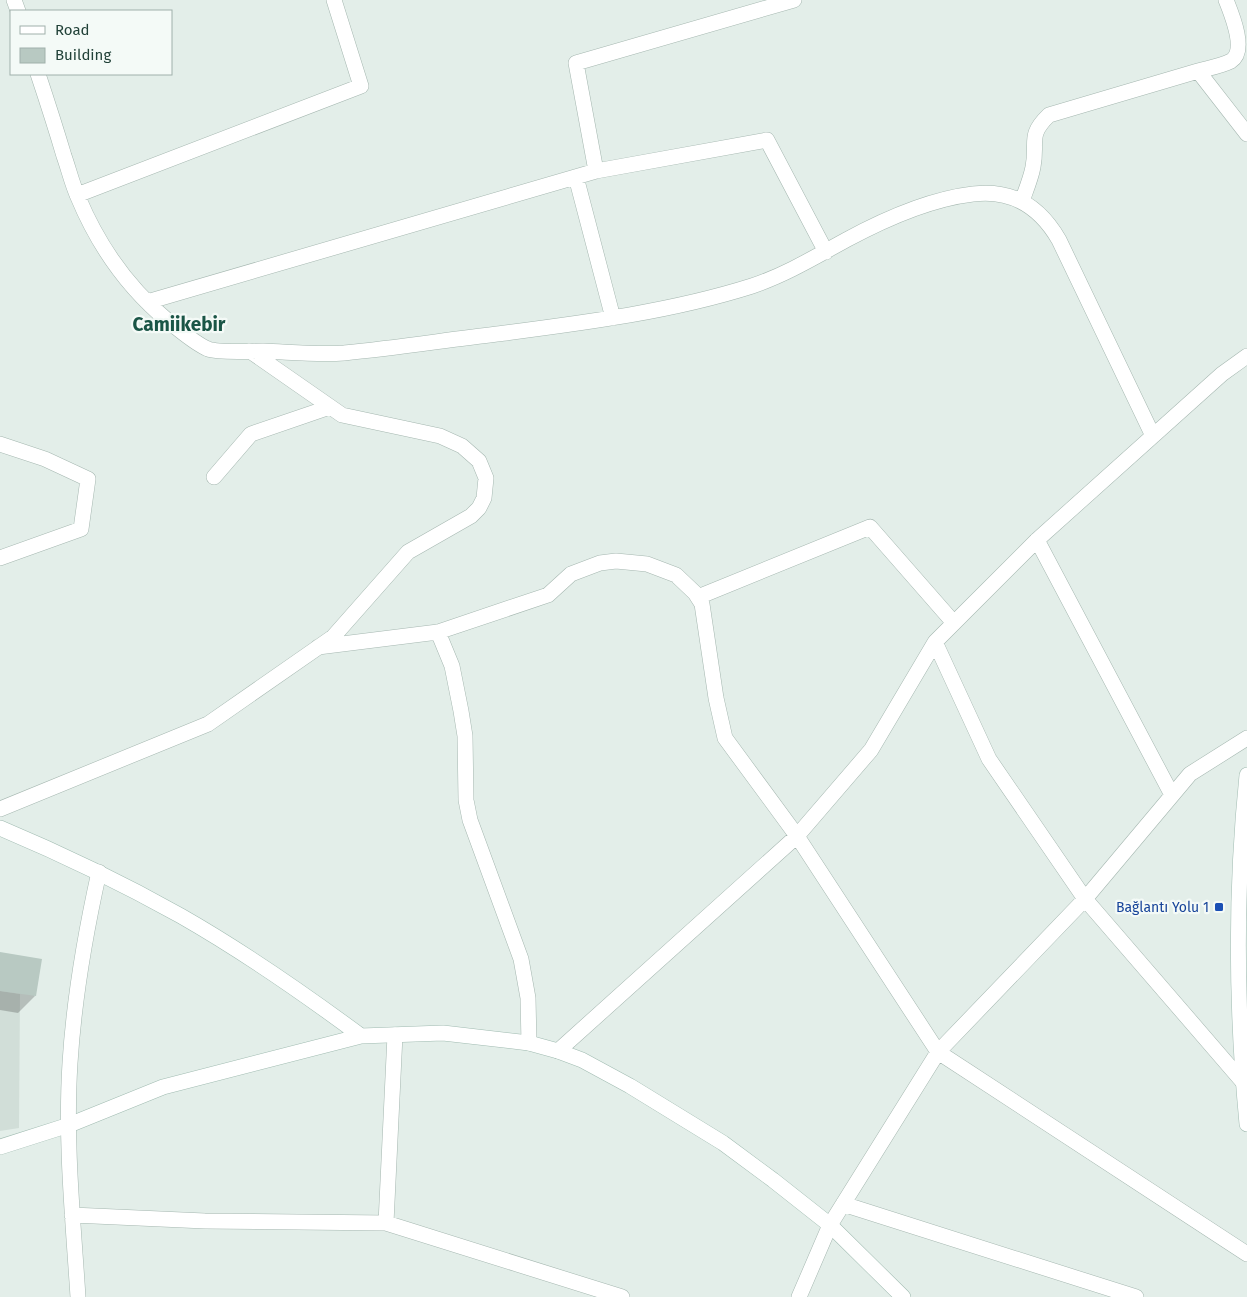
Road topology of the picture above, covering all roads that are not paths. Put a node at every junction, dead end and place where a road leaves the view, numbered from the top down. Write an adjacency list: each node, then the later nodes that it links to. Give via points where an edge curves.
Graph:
1 (334, 0): 9 (street, via 361,86)
2 (794, 0): 7 (street, via 576,63)
3 (1226, 0): 4 (street, via 1241,40 1239,53 1232,60)
4 (1198, 71): 6 (street); 10 (street, via 1049,115 1035,133 1033,166)
5 (38, 75): 9 (street)
6 (1247, 134)
7 (596, 171): 8 (street); 11 (street, via 767,140)
8 (576, 177): 12 (street); 13 (street)
9 (77, 195): 12 (street, via 111,260)
10 (1022, 202): 11 (street, via 1006,195 988,193 934,203 871,227); 17 (street, via 1038,211 1060,240)
11 (826, 252): 13 (street, via 752,286)
12 (147, 302): 14 (street, via 181,332 210,350)
13 (613, 318): 14 (street, via 341,353)
14 (250, 351): 16 (street)
15 (1247, 356): 17 (street)
16 (330, 407): 19 (street, via 251,434); 26 (street, via 342,415 452,440 478,461 486,478 486,488 484,498 471,516 408,552 333,636)
17 (1153, 436): 20 (street)
18 (0, 444): 21 (street, via 45,459 88,479 81,529)
19 (214, 477)
20 (1037, 540): 23 (street); 29 (street)
21 (0, 558)
22 (698, 597): 23 (street, via 870,526); 24 (street, via 687,583 662,569 632,561 600,563 571,574 548,595); 32 (street, via 702,604 724,738)
23 (954, 623): 25 (street)
24 (438, 632): 26 (street); 37 (street, via 452,666 462,711 465,790 470,820 521,959 528,998)
25 (935, 642): 32 (street, via 872,750); 34 (street, via 989,759)
26 (318, 647): 30 (street, via 208,724)
27 (1247, 738): 29 (street, via 1190,774)
28 (1247, 775): 40 (street, via 1239,876 1238,947)
29 (1172, 795): 34 (street)
30 (1, 807)
31 (0, 828): 33 (street)
32 (797, 836): 38 (street); 39 (street)
33 (99, 872): 36 (street, via 181,916 244,955); 42 (street, via 75,1003)
34 (1085, 899): 39 (street); 40 (street)
35 (396, 1034): 36 (street); 37 (street, via 443,1033); 46 (street)
36 (361, 1036): 42 (street, via 163,1087)
37 (529, 1044): 38 (street)
38 (558, 1051): 47 (street, via 582,1060 685,1118 766,1174)
39 (938, 1052): 44 (street); 48 (street)
40 (1243, 1082): 41 (street)
41 (1247, 1124)
42 (68, 1125): 43 (street); 45 (street)
43 (0, 1147)
44 (843, 1204): 47 (street); 53 (street)
45 (72, 1215): 46 (street, via 205,1222); 49 (street)
46 (386, 1223): 50 (street)
47 (830, 1225): 51 (street); 52 (street)
48 (1247, 1254)
49 (78, 1297)
50 (622, 1297)
51 (799, 1297)
52 (903, 1297)
53 (1136, 1297)

